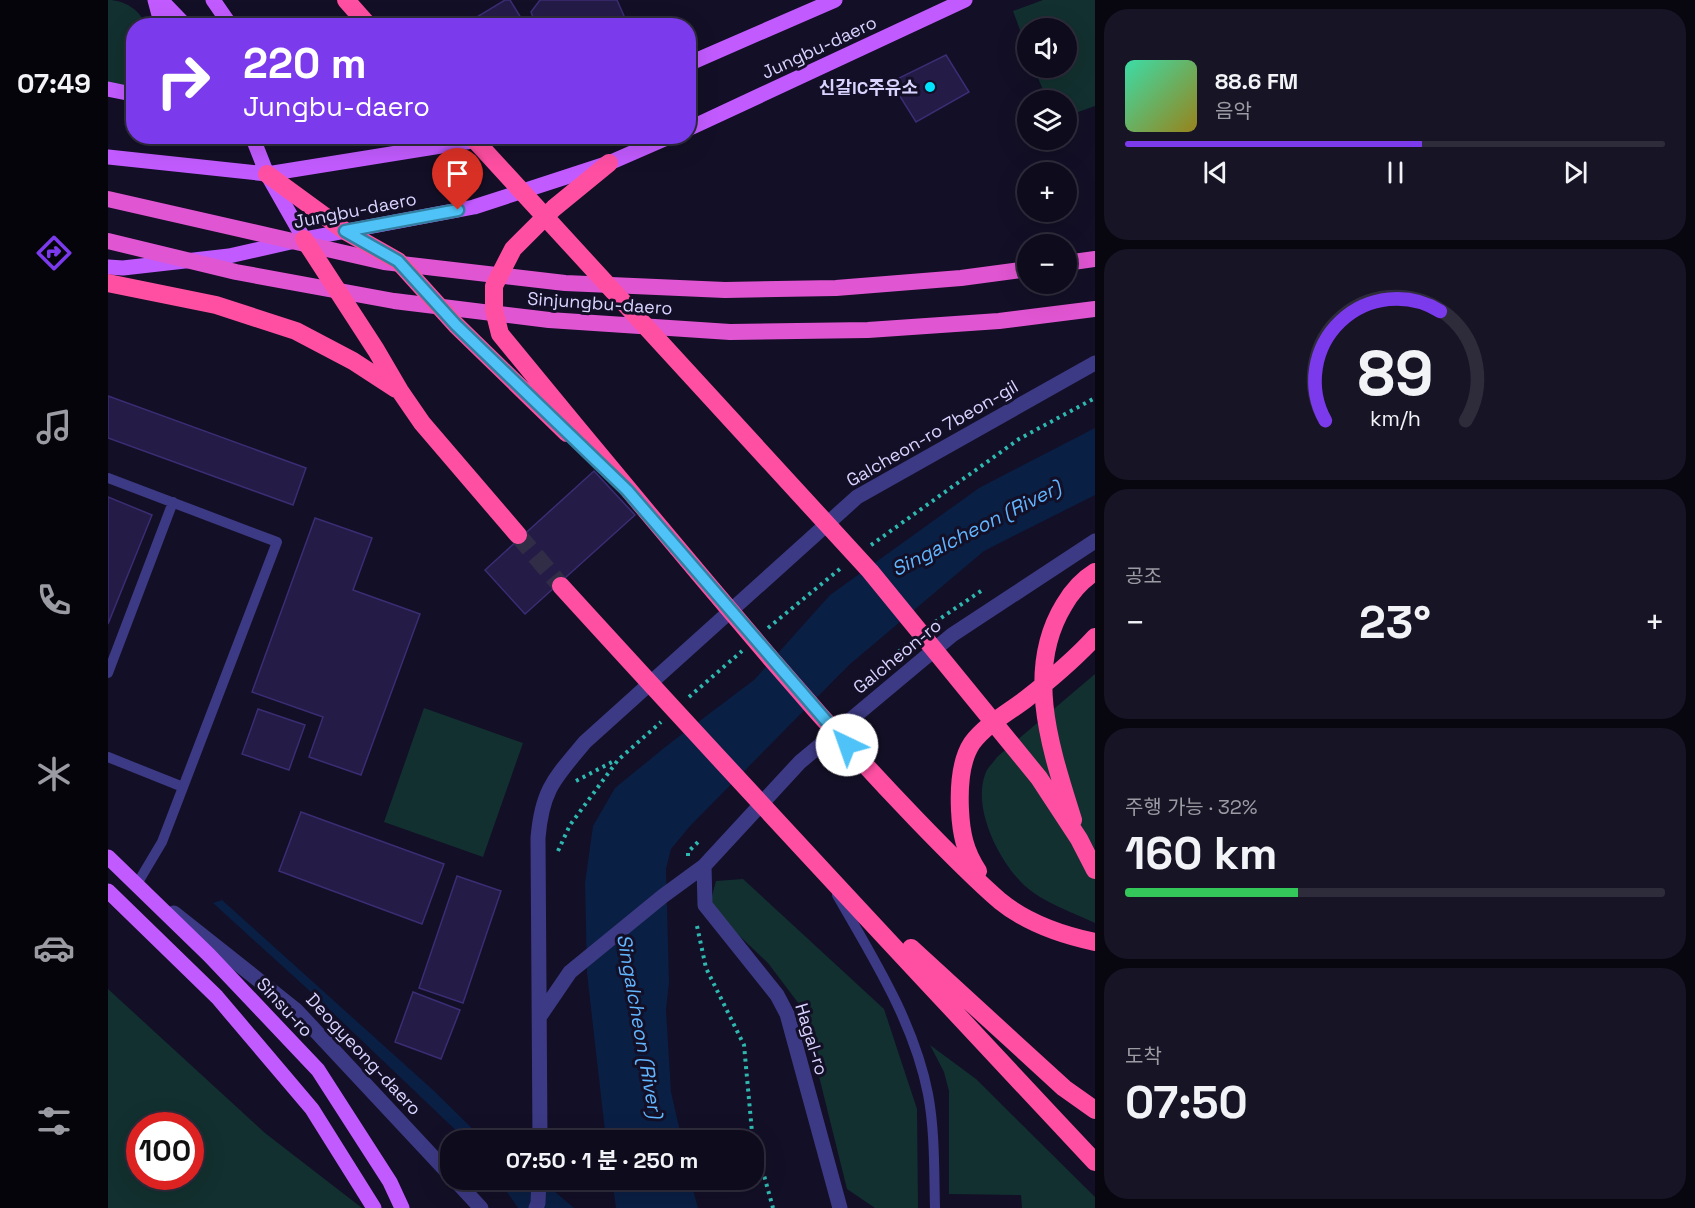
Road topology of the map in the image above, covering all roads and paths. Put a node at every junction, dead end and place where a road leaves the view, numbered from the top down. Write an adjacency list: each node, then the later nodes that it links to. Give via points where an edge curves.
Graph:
1 (155, 0): 7 (main road)
2 (161, 0): 8 (main road)
3 (213, 0): 9 (main road)
4 (346, 0): 10 (highway)
5 (836, 0): 11 (main road, Jungbu-daero)
6 (965, 0): 14 (main road, Jungbu-daero)
7 (160, 18)
8 (178, 18)
9 (225, 18)
10 (362, 18)
11 (696, 61)
12 (108, 89): 13 (main road)
13 (126, 93)
14 (696, 125)
15 (255, 144): 21 (main road)
16 (453, 144): 21 (main road)
17 (478, 144): 52 (highway, via 870,571 1039,778)
18 (653, 144): 20 (main road, Jungbu-daero)
19 (108, 157): 21 (main road)
20 (609, 163): 23 (main road, Jungbu-daero, via 474,207); 35 (highway, via 554,208 513,249 494,286 494,310 500,334)
21 (267, 174): 23 (highway); 24 (main road)
22 (108, 199): 29 (highway, Sinjungbu-daero, via 384,262 565,283 724,290 836,288)
23 (345, 231): 24 (main road, Jungbu-daero); 35 (highway, via 398,261 456,325)
24 (304, 239): 28 (main road, Jungbu-daero, via 229,256); 33 (highway)
25 (108, 240): 31 (highway, Sinjungbu-daero, via 236,272 394,301 549,320 730,332 868,330 999,321)
26 (1095, 259): 27 (highway)
27 (1077, 261)
28 (108, 267)
29 (1017, 270)
30 (108, 283): 33 (highway, via 216,305 296,331)
31 (1095, 309)
32 (1095, 363): 49 (street, Galcheon-ro 7beon-gil, via 856,497 585,742)
33 (399, 391): 37 (highway)
34 (108, 478): 36 (lane)
35 (627, 490): 61 (highway, via 878,779)
36 (173, 502): 45 (lane); 50 (lane, via 277,542)
37 (518, 535)
38 (1095, 541): 55 (street, Galcheon-ro, via 952,635 826,739)
39 (1095, 572): 52 (highway, via 1070,594 1058,615 1047,642 1043,668 1047,729)
40 (991, 585): 42 (path)
41 (561, 586): 56 (highway)
42 (929, 627)
43 (1095, 638): 61 (highway, via 983,732 964,760 959,802 964,843 970,860)
44 (912, 640): 46 (path)
45 (108, 673)
46 (872, 676)
47 (108, 757): 50 (lane)
48 (618, 760): 49 (path, via 578,781)
49 (552, 782): 64 (street, Galcheon-ro 7beon-gil, via 540,813 538,838)
50 (183, 787): 59 (lane, via 162,842)
51 (705, 836): 58 (path, via 688,852)
52 (1079, 839): 57 (highway)
53 (108, 849): 59 (street, Deogyeong-daero)
54 (108, 857): 73 (main road, Sinsu-ro, via 209,955 318,1070 390,1182)
55 (704, 866): 58 (street, Galcheon-ro); 76 (street, Hagal-ro, via 705,905 777,995 787,1014)
56 (821, 866): 65 (highway, via 1064,1088); 67 (highway); 77 (lane, via 893,993 918,1058 929,1104)
57 (1095, 870)
58 (690, 878): 64 (street, Galcheon-ro, via 570,972)
59 (137, 884): 68 (street, Deogyeong-daero, via 297,1010)
60 (108, 891): 72 (main road, via 217,998 312,1109)
61 (1001, 901): 63 (highway, via 1049,928)
62 (694, 916): 75 (path, via 706,968 744,1045 752,1132)
63 (1095, 942)
64 (539, 1017): 66 (street)
65 (1095, 1110)
66 (540, 1130)
67 (1095, 1162)
68 (440, 1164)
69 (464, 1190): 74 (street)
70 (538, 1190): 71 (street)
71 (537, 1206)
72 (374, 1208)
73 (402, 1208)
74 (481, 1208)
75 (773, 1208)
76 (840, 1208)
77 (935, 1208)

